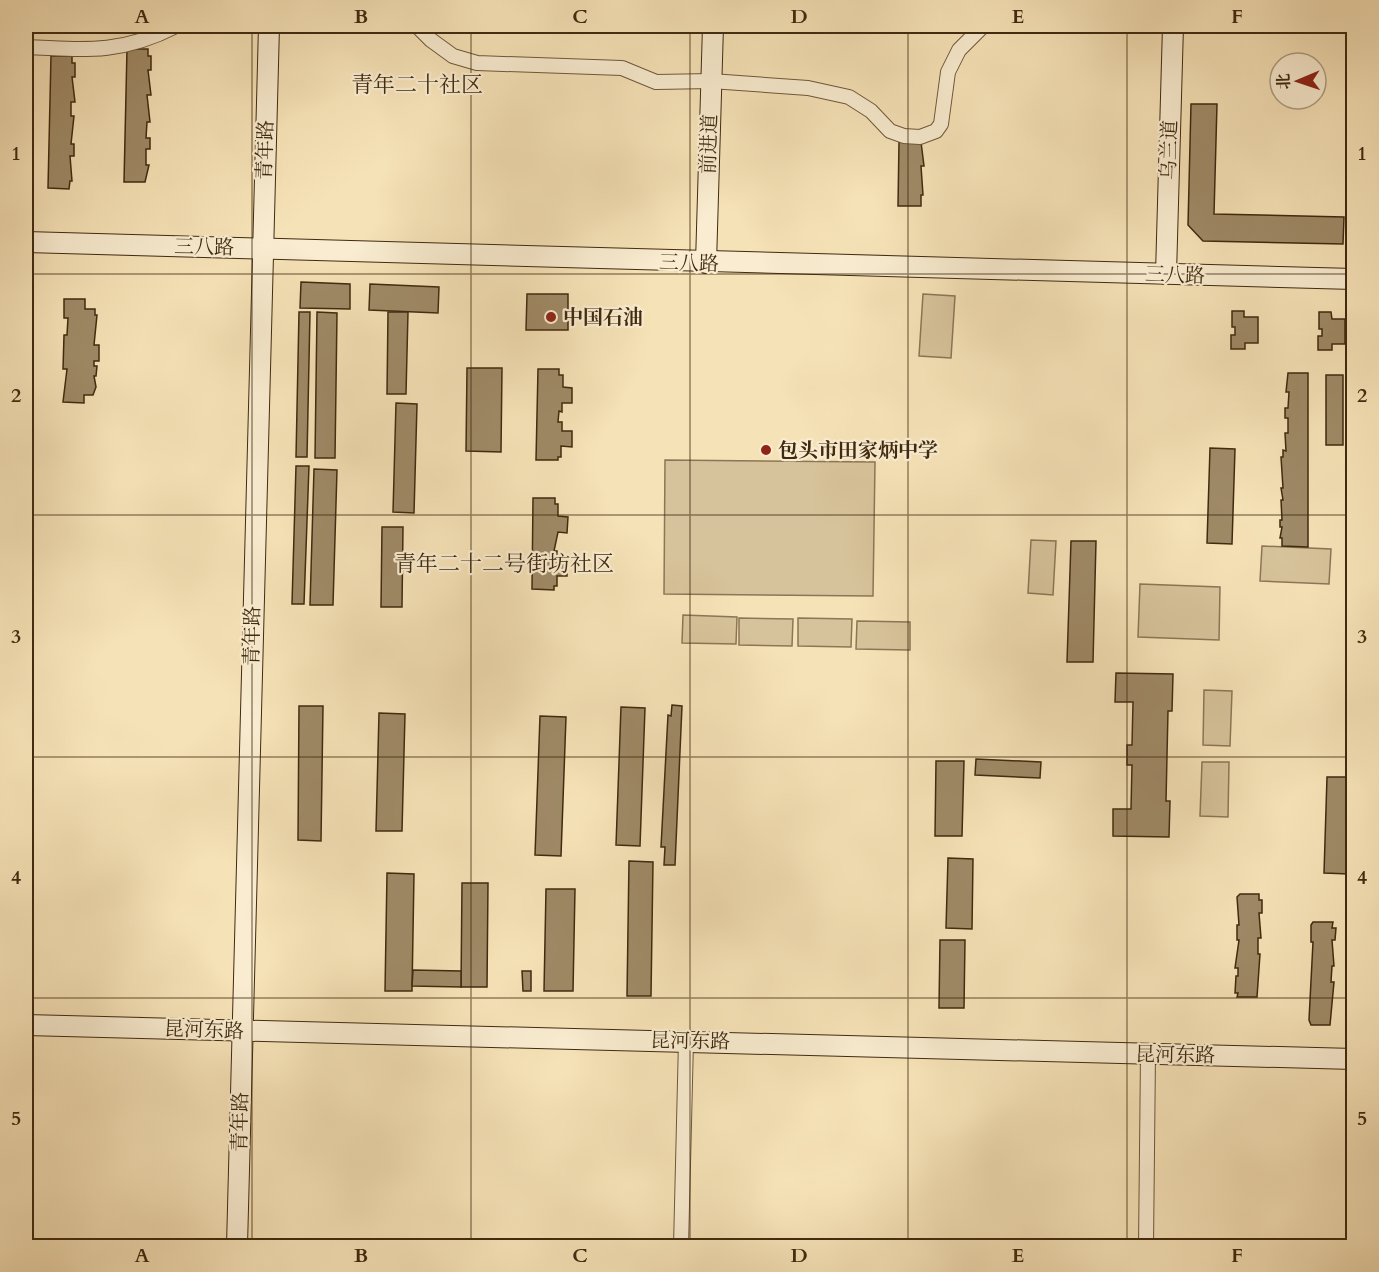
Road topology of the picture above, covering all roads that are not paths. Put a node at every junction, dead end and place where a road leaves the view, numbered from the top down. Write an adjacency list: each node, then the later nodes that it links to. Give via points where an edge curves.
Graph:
1 (176, 26): 9 (street, via 120,48)
2 (268, 26): 12 (main road, 青年路)
3 (385, 26): 4 (street)
4 (392, 26)
5 (417, 26): 10 (street, via 453,56 477,63 622,68 656,81)
6 (712, 26): 10 (main road, 前进道)
7 (983, 26): 10 (street, via 959,50 948,72 941,124 936,132 920,137 890,131 871,111 849,97 808,88)
8 (1173, 26): 14 (main road, 乌兰道)
9 (26, 47)
10 (711, 81): 13 (main road, 前进道)
11 (26, 242): 12 (main road, 三八路)
12 (262, 249): 13 (main road, 三八路); 17 (main road, 青年路)
13 (706, 263): 14 (main road, 三八路)
14 (1166, 274): 15 (main road, 三八路)
15 (1353, 279)
16 (26, 1025): 17 (main road, 昆河东路)
17 (242, 1031): 18 (main road, 昆河东路); 21 (main road, 青年路)
18 (686, 1041): 19 (main road, 昆河东路); 22 (street)
19 (1148, 1054): 20 (main road, 昆河东路); 23 (street)
20 (1353, 1059)
21 (237, 1246)
22 (681, 1246)
23 (1146, 1246)

